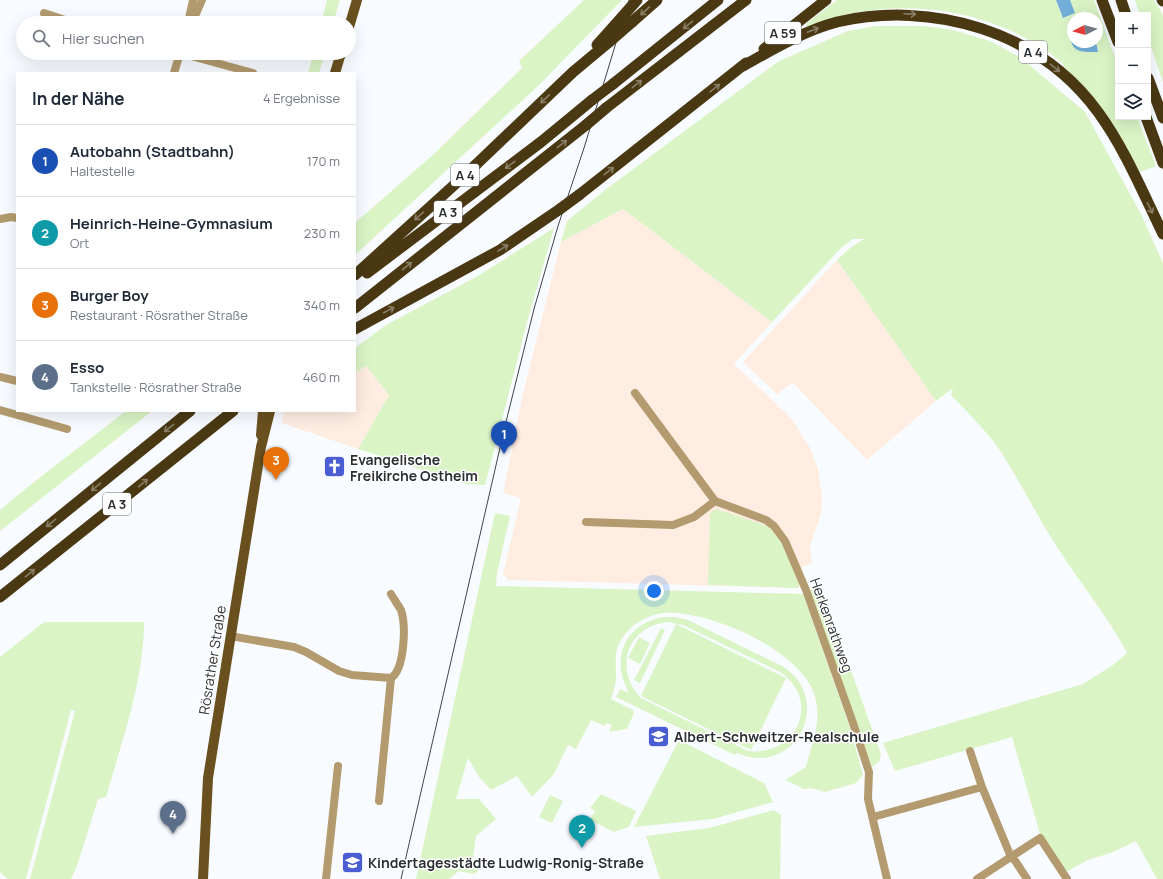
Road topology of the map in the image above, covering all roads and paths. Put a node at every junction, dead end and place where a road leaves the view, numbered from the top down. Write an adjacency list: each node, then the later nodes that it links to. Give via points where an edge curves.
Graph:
1 (193, 0): 14 (street)
2 (202, 0): 15 (street)
3 (357, 0): 16 (main road)
4 (637, 0): 25 (highway, bridge)
5 (657, 0): 25 (highway, A 4, one-way to 25, bridge)
6 (718, 0): 34 (highway, A 3, one-way to 34, bridge, via 541,142)
7 (746, 0): 35 (highway, A 3, one-way to 7, bridge)
8 (826, 0): 21 (highway, A 59)
9 (1102, 0): 17 (highway)
10 (1121, 0): 11 (highway)
11 (1125, 12)
12 (44, 13): 13 (street)
13 (53, 16)
14 (190, 16)
15 (195, 16)
16 (352, 16)
17 (1115, 34)
18 (178, 60): 22 (street)
19 (206, 60): 23 (street)
20 (339, 60): 24 (main road)
21 (741, 67): 32 (highway, A 4, one-way to 32, via 814,30 871,15 933,15 986,28 1025,46 1082,92 1111,131); 36 (highway, A 4, one-way to 21, bridge, via 500,250 579,195)
22 (174, 72)
23 (249, 72)
24 (335, 72)
25 (573, 72): 33 (highway, A 4, one-way to 33)
26 (1150, 84): 27 (highway)
27 (1163, 118)
28 (1147, 120): 29 (highway)
29 (1163, 163)
30 (16, 218): 31 (street)
31 (0, 219)
32 (1163, 234)
33 (356, 274)
34 (356, 280)
35 (356, 307)
36 (356, 328)
37 (0, 377): 38 (street)
38 (16, 381)
39 (635, 393): 47 (street)
40 (0, 410): 45 (street)
41 (189, 412): 49 (highway, A 3, one-way to 49)
42 (232, 412): 51 (highway, A 3, one-way to 42)
43 (263, 412): 46 (main road, Rösrather Straße)
44 (270, 412): 46 (main road, Rösrather Straße)
45 (67, 429)
46 (261, 447): 52 (main road, Rösrather Straße)
47 (715, 501): 48 (street, via 694,517 674,525); 58 (street, Herkenrathweg, via 766,520 785,541 806,590 869,772 868,800)
48 (586, 522)
49 (0, 565)
50 (391, 594): 53 (street, via 401,610 403,628 402,656 398,671)
51 (0, 597)
52 (230, 636): 53 (street, via 294,647 352,675); 60 (main road, Rösrather Straße, via 208,778 204,816)
53 (391, 678): 57 (street)
54 (970, 751): 56 (street)
55 (338, 766): 61 (street)
56 (982, 787): 58 (street); 59 (street)
57 (379, 801)
58 (873, 817): 62 (street, Herkenrathweg)
59 (1012, 856): 63 (street); 64 (street); 65 (street, via 1040,838)
60 (203, 879)
61 (326, 879)
62 (887, 879)
63 (977, 879)
64 (1027, 879)
65 (1067, 879)

